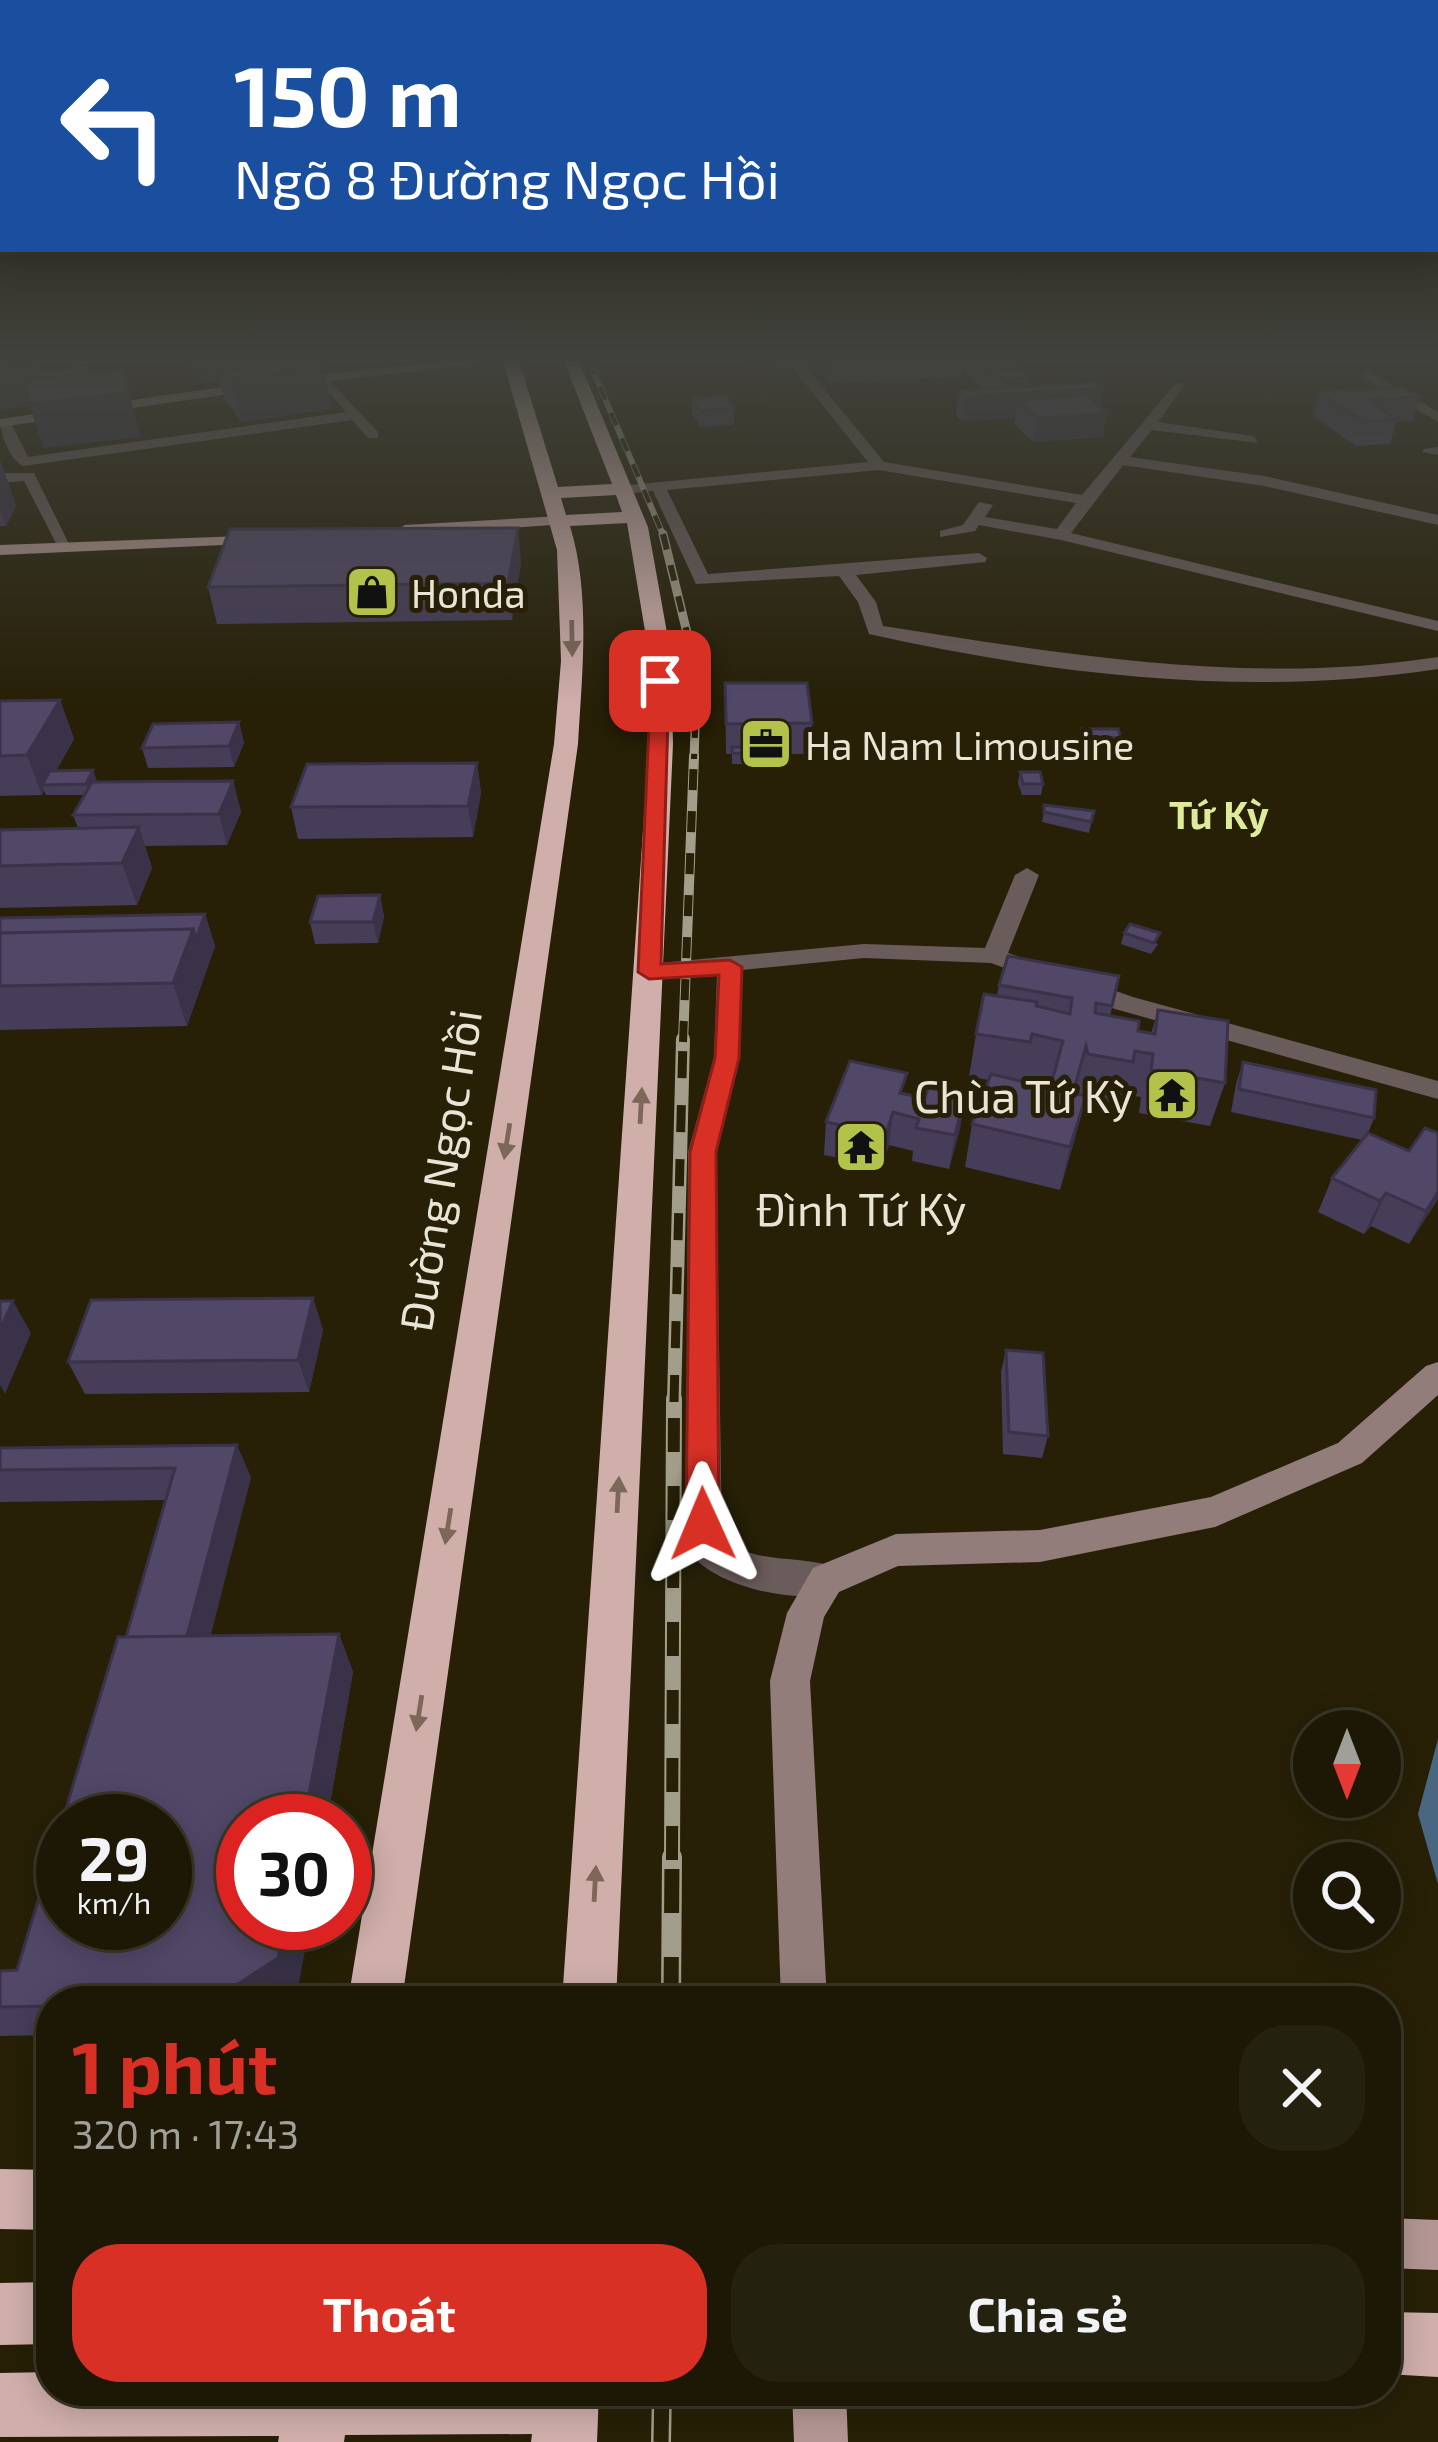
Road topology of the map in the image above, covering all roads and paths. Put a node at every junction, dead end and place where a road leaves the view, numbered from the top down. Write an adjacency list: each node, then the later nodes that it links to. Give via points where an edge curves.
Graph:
1 (547, 475): 12 (highway, Đường Ngọc Hồi)
2 (617, 475): 11 (highway)
3 (768, 475): 8 (street)
4 (933, 475): 9 (street)
5 (1107, 475): 10 (street)
6 (1223, 475): 13 (street)
7 (0, 478): 19 (street, via 29,476)
8 (657, 484): 11 (street); 21 (street, via 702,580)
9 (999, 486): 10 (street); 14 (street)
10 (1084, 502): 17 (street)
11 (629, 503): 12 (highway); 12 (highway); 27 (highway, via 660,655)
12 (557, 507): 15 (main road); 31 (highway, Đường Ngọc Hồi, one-way to 31, via 571,619 566,744)
13 (1438, 520)
14 (973, 524): 16 (street); 17 (street); 21 (street, via 981,551)
15 (385, 531)
16 (946, 534)
17 (1061, 535): 22 (street)
18 (292, 536): 19 (main road)
19 (66, 548): 20 (main road)
20 (0, 550)
21 (844, 571): 23 (street, via 868,602 875,630 1278,677 1372,677)
22 (1438, 626)
23 (1438, 663)
24 (1027, 875): 25 (street)
25 (994, 956): 26 (street, via 864,951); 28 (street, via 1124,1003)
26 (730, 967): 27 (street); 30 (street, via 727,1058 703,1152 704,1546 759,1576)
27 (649, 972): 32 (highway, one-way to 27)
28 (1438, 1090)
29 (1438, 1375): 30 (street, via 1350,1453 1215,1512 1040,1546 896,1550)
30 (826, 1580): 33 (street, via 806,1613 790,1681)
31 (377, 1986)
32 (590, 1986)
33 (803, 1986)
34 (0, 2199): 35 (highway)
35 (36, 2200)
36 (1401, 2243): 37 (main road)
37 (1438, 2245)
38 (36, 2313): 39 (highway)
39 (0, 2314)
40 (1401, 2344): 41 (highway)
41 (1438, 2345)
42 (0, 2405): 43 (highway)
43 (36, 2406)
44 (45, 2406): 46 (highway)
45 (820, 2406): 48 (main road)
46 (315, 2412): 47 (highway)
47 (566, 2412)
48 (821, 2442)

